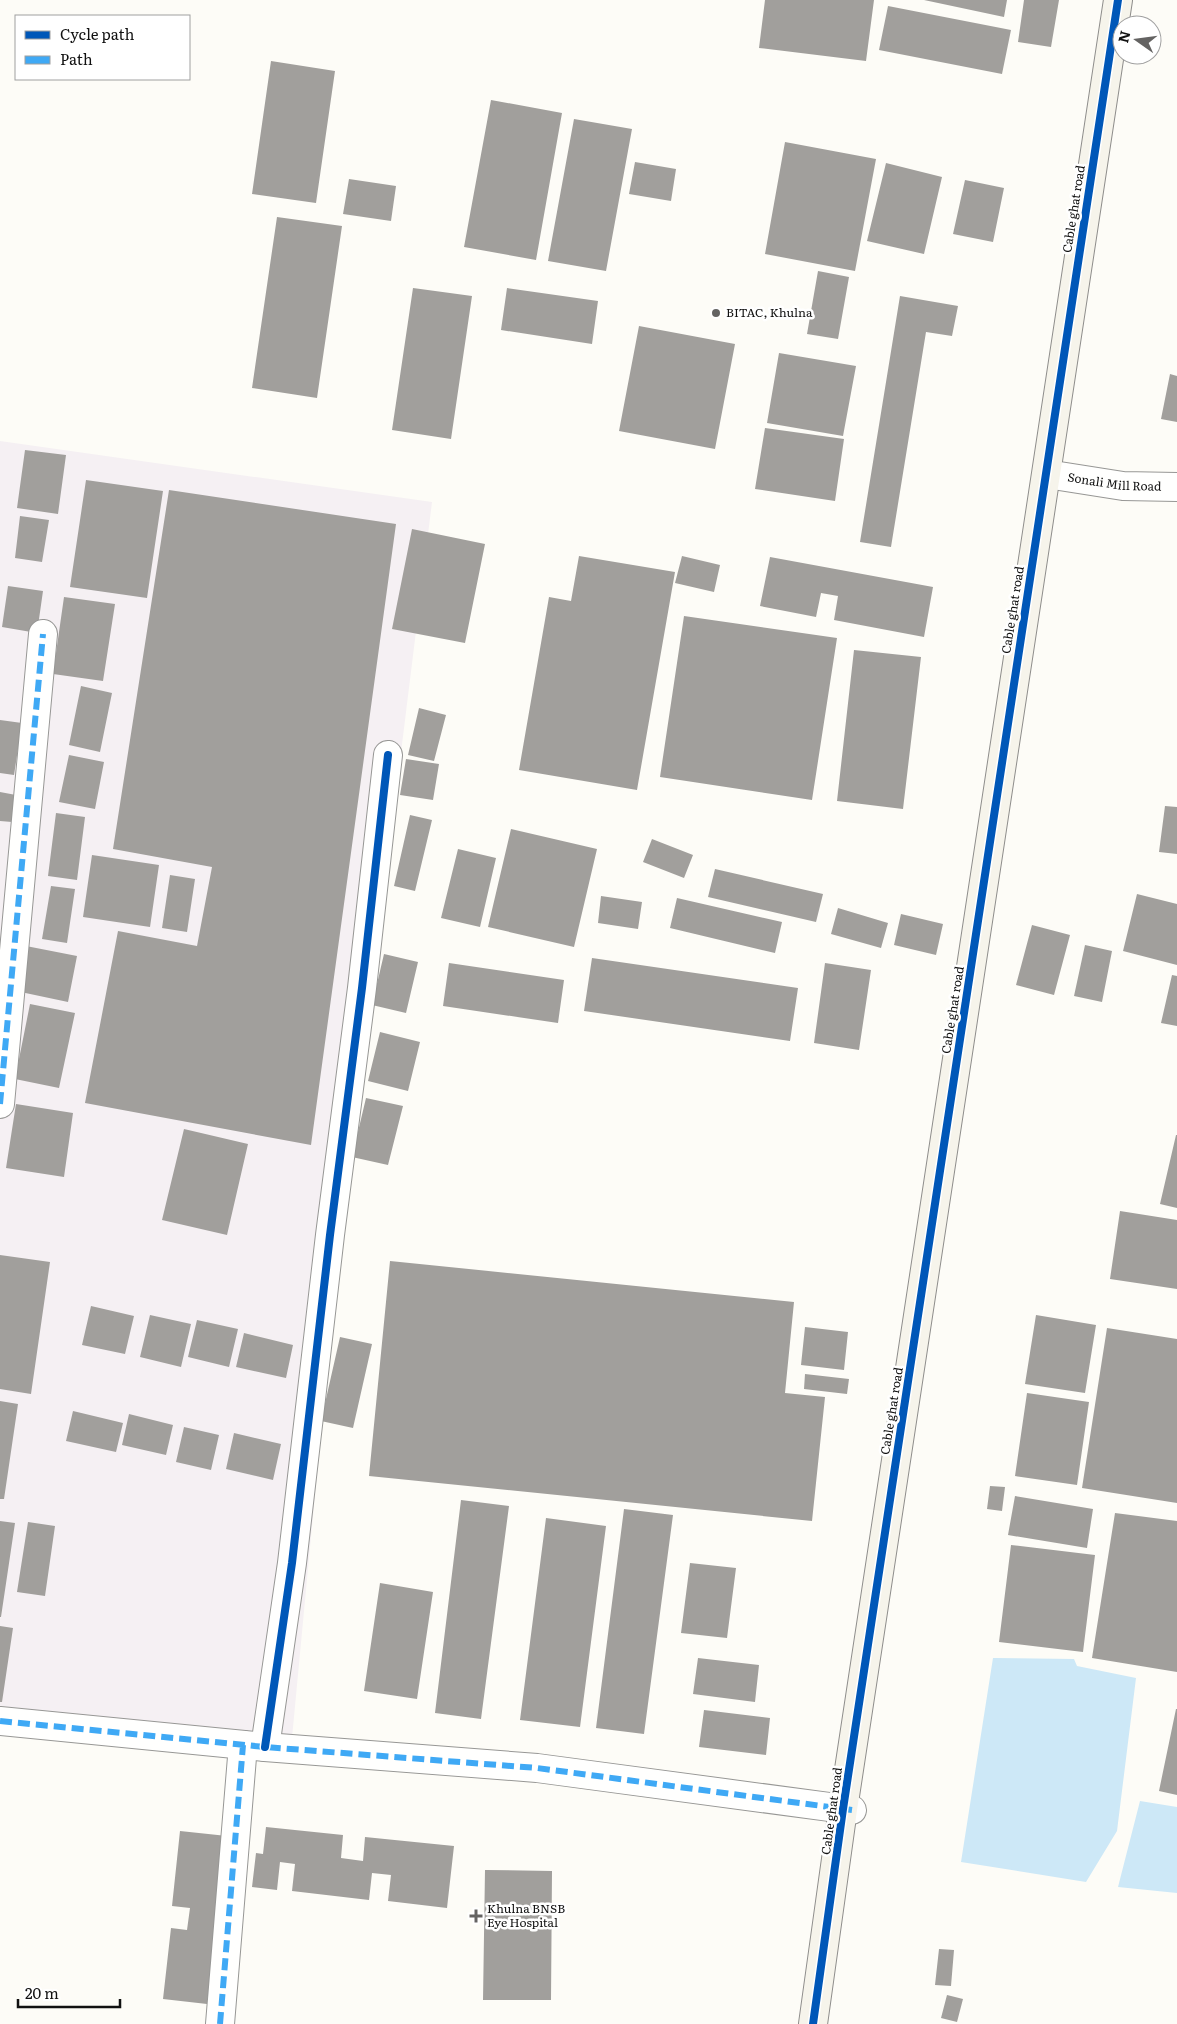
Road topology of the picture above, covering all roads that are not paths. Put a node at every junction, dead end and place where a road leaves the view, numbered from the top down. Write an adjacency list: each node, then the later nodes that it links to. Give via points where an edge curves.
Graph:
1 (1118, 0): 10 (street, Cable ghat road)
2 (1126, 0): 3 (street, Cable ghat road)
3 (1053, 475): 4 (street, Sonali Mill Road, via 1123,486); 10 (street, Cable ghat road)
4 (1177, 486)
5 (43, 634): 7 (street)
6 (388, 755): 9 (street, via 292,1563)
7 (0, 1104)
8 (0, 1721): 9 (street)
9 (254, 1746): 10 (street, via 537,1768); 11 (street)
10 (848, 1809): 12 (street, Cable ghat road); 13 (street, Cable ghat road)
11 (220, 2024)
12 (813, 2024)
13 (822, 2024)

